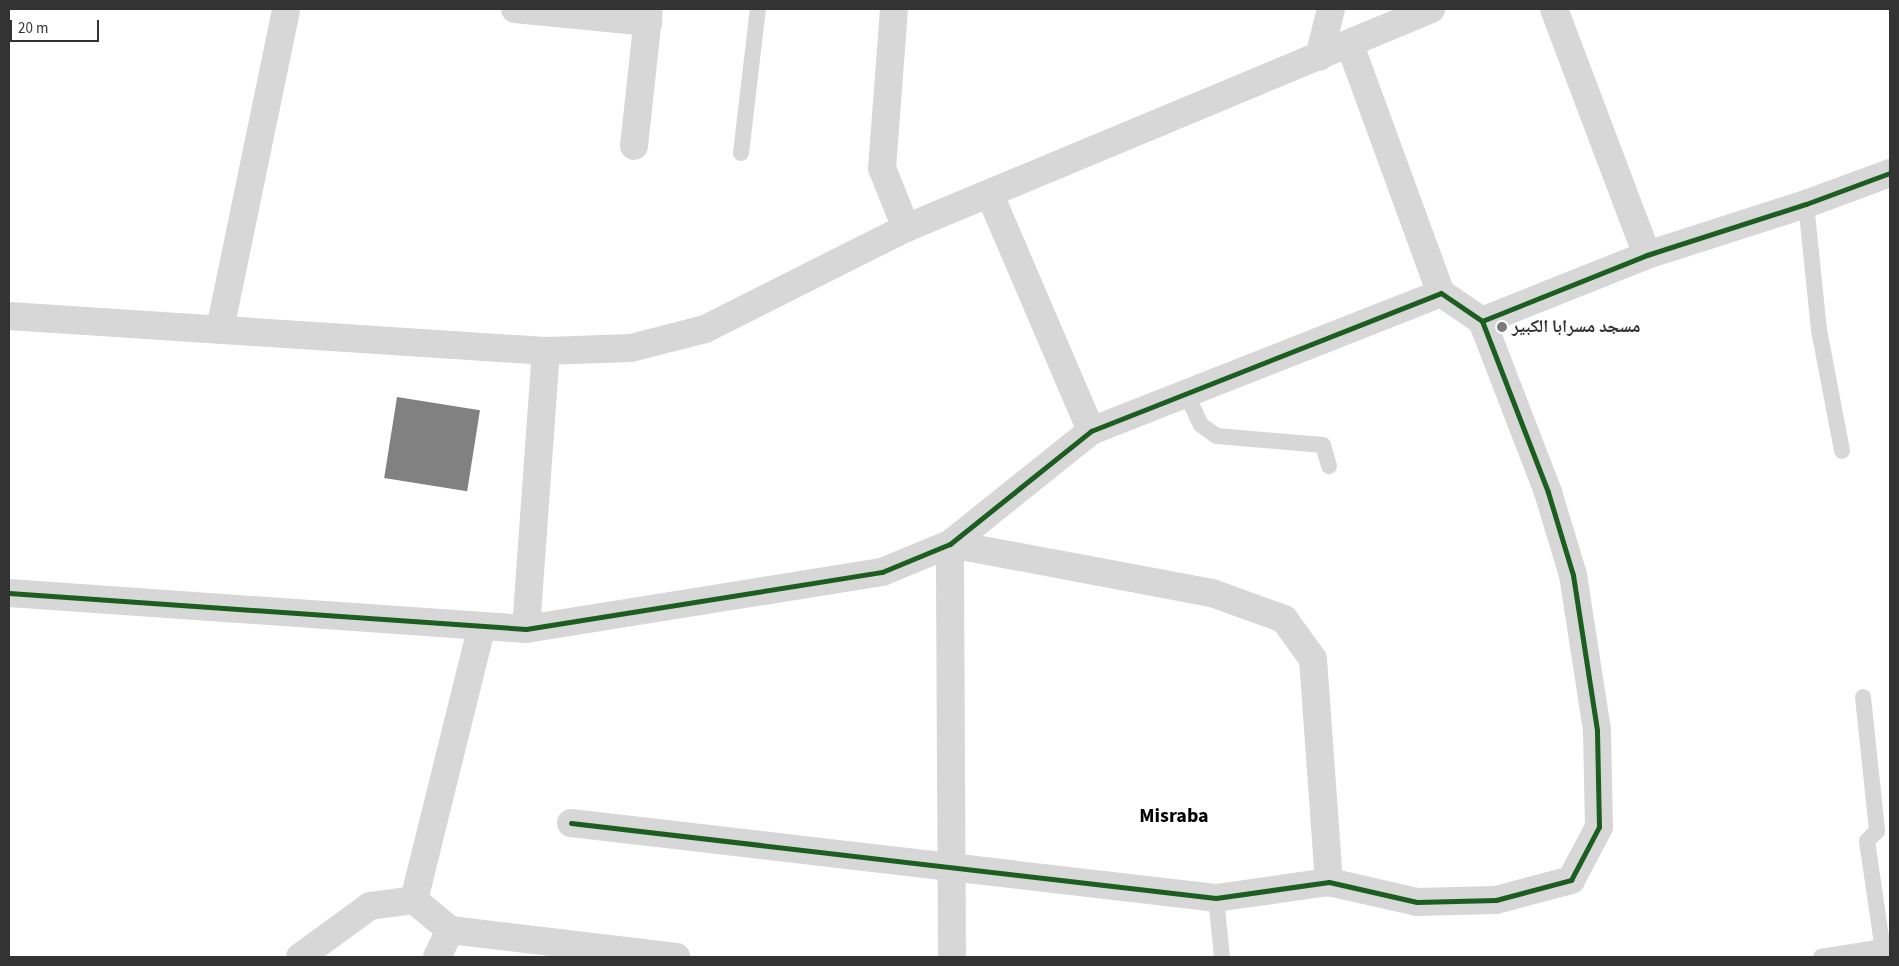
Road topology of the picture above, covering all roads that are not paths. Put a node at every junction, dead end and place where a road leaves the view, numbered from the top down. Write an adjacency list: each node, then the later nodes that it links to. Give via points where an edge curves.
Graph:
1 (286, 9): 21 (street)
2 (515, 9): 8 (street)
3 (758, 9): 12 (lane)
4 (894, 9): 16 (street, via 882,168)
5 (1330, 9): 10 (street)
6 (1431, 9): 9 (street)
7 (1554, 9): 17 (street)
8 (648, 15): 11 (street)
9 (1350, 45): 10 (street); 18 (street)
10 (1319, 57): 14 (street)
11 (634, 146)
12 (741, 153)
13 (1890, 173): 15 (street)
14 (990, 195): 16 (street); 24 (street)
15 (1806, 204): 17 (street); 25 (lane, via 1819,330)
16 (906, 228): 22 (street, via 705,329 631,348)
17 (1647, 255): 20 (street)
18 (1441, 293): 20 (street); 23 (street)
19 (9, 316): 21 (street)
20 (1482, 321): 34 (street, via 1548,492 1573,574 1598,730 1598,826 1571,880 1496,900 1416,902)
21 (220, 329): 22 (street)
22 (546, 351): 30 (street)
23 (1186, 393): 24 (street); 26 (lane, via 1202,425 1217,436 1323,445)
24 (1091, 431): 27 (street)
25 (1842, 451)
26 (1329, 466)
27 (950, 544): 30 (street, via 882,572); 33 (street); 34 (street, via 1212,593 1284,619 1314,659)
28 (9, 593): 29 (street)
29 (482, 626): 30 (street); 36 (street)
30 (526, 629)
31 (1863, 697): 38 (lane, via 1877,831 1866,841)
32 (571, 823): 33 (street)
33 (952, 867): 35 (street); 42 (street)
34 (1328, 882): 35 (street)
35 (1216, 898): 43 (lane)
36 (414, 900): 37 (street); 39 (street, via 370,906)
37 (450, 930): 40 (street); 41 (street)
38 (1884, 952): 44 (lane)
39 (300, 957)
40 (437, 957)
41 (676, 957)
42 (952, 957)
43 (1222, 957)
44 (1821, 957)

